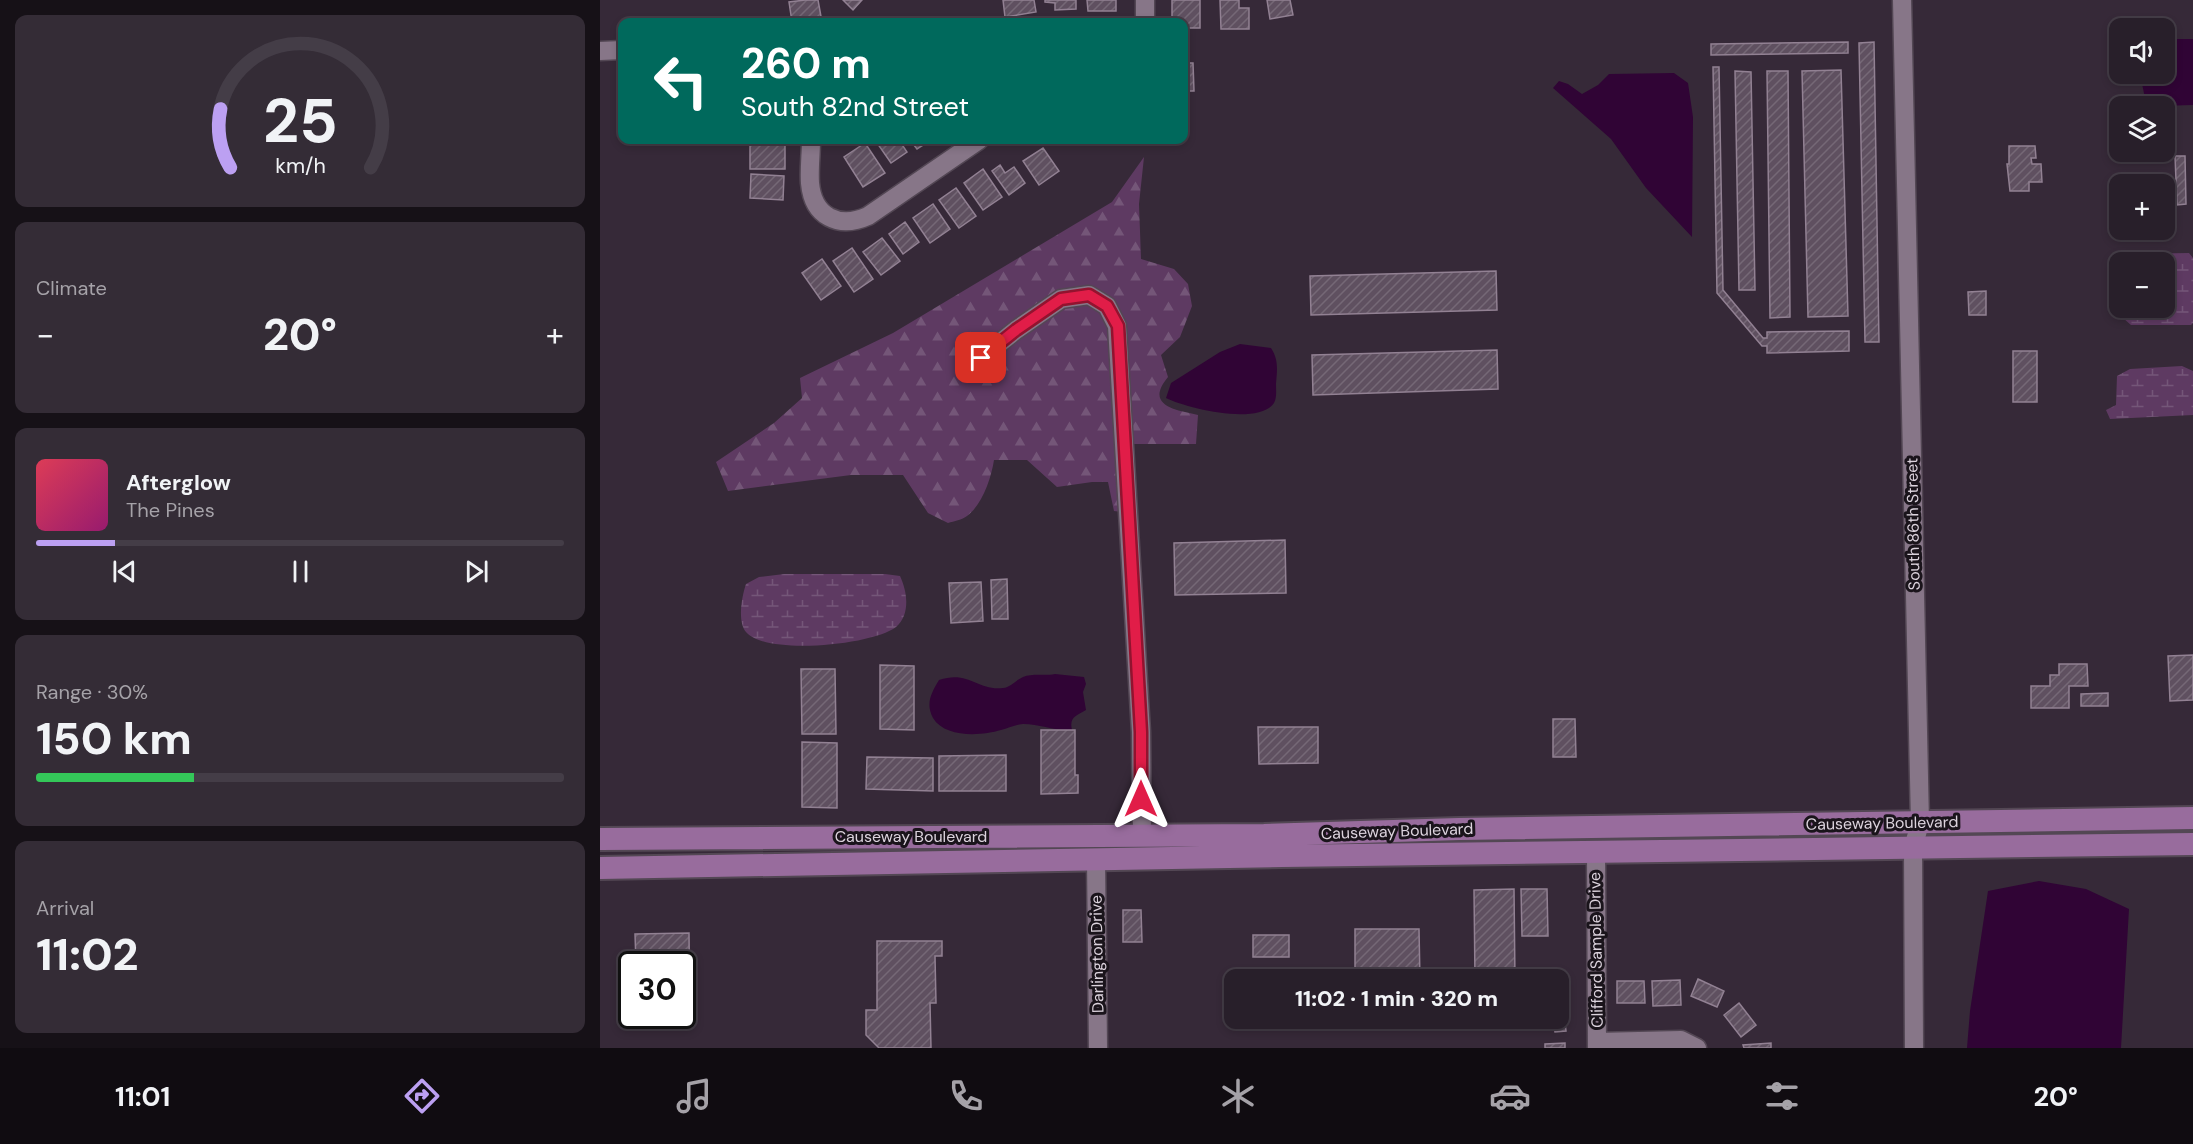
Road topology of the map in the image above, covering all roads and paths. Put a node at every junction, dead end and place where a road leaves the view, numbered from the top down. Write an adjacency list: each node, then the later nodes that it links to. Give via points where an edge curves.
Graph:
1 (1145, 0): 3 (street)
2 (1902, 0): 10 (street, South 86th Street)
3 (1145, 18)
4 (600, 51): 5 (street)
5 (618, 51)
6 (811, 144): 7 (street, via 810,184 816,203 832,219 850,222 868,216)
7 (973, 144)
8 (981, 358): 15 (street, via 1061,299 1089,295 1107,306 1118,326 1141,732)
9 (2193, 818): 10 (main road, Causeway Boulevard)
10 (1920, 823): 11 (main road, Causeway Boulevard); 18 (street, South 86th Street)
11 (1642, 827): 12 (main road, Causeway Boulevard); 20 (main road, via 1629,836 1601,841 1475,843)
12 (1459, 829): 13 (main road, Causeway Boulevard); 21 (main road, via 1432,843 1331,845)
13 (1264, 835): 15 (main road, Causeway Boulevard); 22 (main road, via 1226,844 1105,851)
14 (1020, 836): 15 (main road, Causeway Boulevard); 16 (main road, Causeway Boulevard); 23 (main road, via 1010,848 867,852 856,856)
15 (1142, 836)
16 (600, 839)
17 (2188, 843): 18 (main road, Causeway Boulevard)
18 (1913, 848): 19 (main road, Causeway Boulevard); 28 (street, South 86th Street)
19 (1596, 852): 20 (main road, Causeway Boulevard); 25 (street, Clifford Sample Drive)
20 (1458, 854): 21 (main road, Causeway Boulevard)
21 (1282, 856): 22 (main road, Causeway Boulevard)
22 (1096, 859): 23 (main road, Causeway Boulevard); 26 (street, Darlington Drive)
23 (850, 865): 24 (main road, Causeway Boulevard)
24 (600, 868)
25 (1597, 1045): 27 (street, via 1682,1040)
26 (1098, 1048)
27 (1697, 1048)
28 (1914, 1048)

